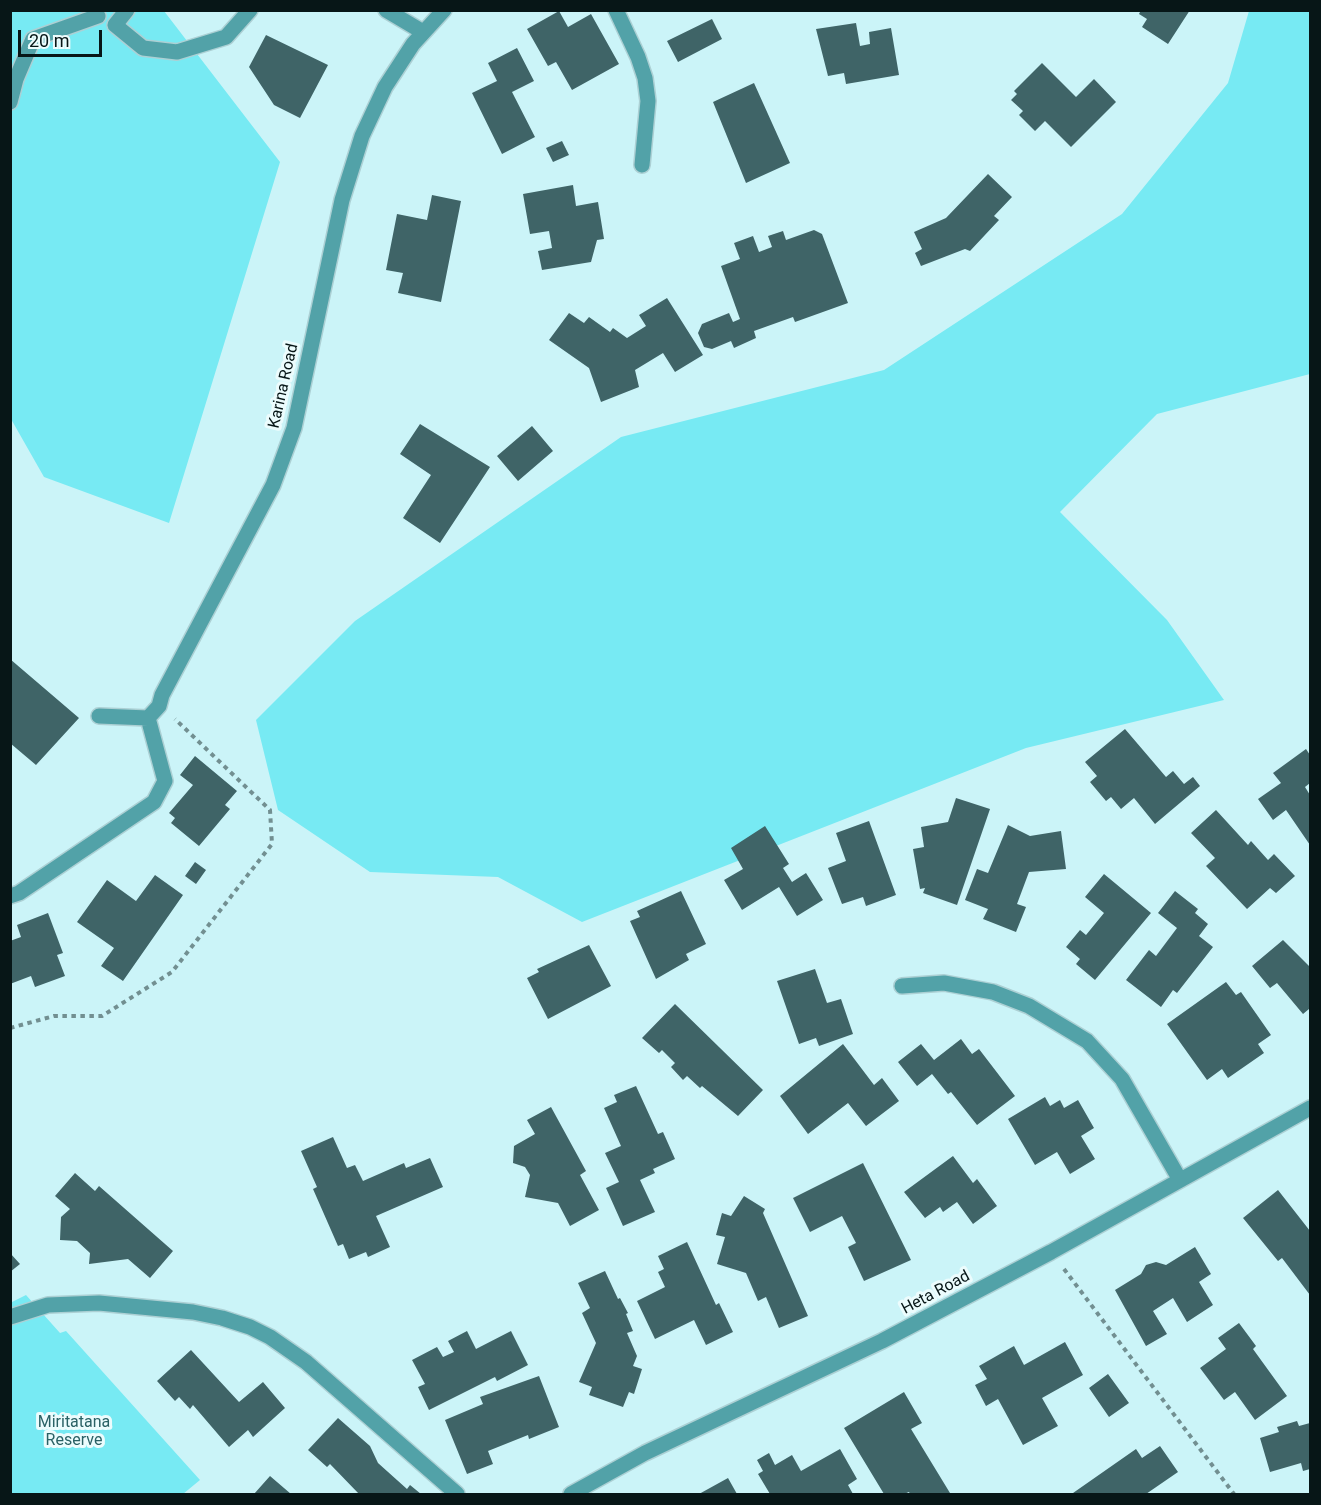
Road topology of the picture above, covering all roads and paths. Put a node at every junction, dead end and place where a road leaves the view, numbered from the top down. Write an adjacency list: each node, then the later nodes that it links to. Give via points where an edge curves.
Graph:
1 (127, 10): 7 (street)
2 (250, 10): 7 (street, via 226,37 177,52 143,48)
3 (386, 10): 8 (street)
4 (444, 10): 8 (street, Karina Road)
5 (616, 10): 10 (street, via 645,78 648,101)
6 (92, 13): 7 (street); 9 (street, via 33,39)
7 (115, 25)
8 (423, 32): 11 (street, Karina Road, via 385,87 362,136 342,200 294,428 273,485)
9 (10, 102)
10 (642, 165)
11 (159, 706): 13 (street, Karina Road); 16 (path, via 188,729 270,810 272,844 172,972 102,1016 54,1016)
12 (99, 716): 13 (street)
13 (148, 718): 14 (street, via 165,781 154,802)
14 (10, 896)
15 (902, 986): 18 (street, via 944,983 993,992 1029,1006 1087,1041 1122,1079)
16 (10, 1028)
17 (1311, 1108): 18 (street, Heta Road)
18 (1180, 1180): 19 (street, Heta Road)
19 (1051, 1252): 22 (street, Heta Road, via 882,1341 645,1454); 23 (path)
20 (10, 1317): 21 (street, via 48,1305 99,1303 194,1312 250,1327 306,1362)
21 (457, 1494)
22 (571, 1494)
23 (1234, 1494)

